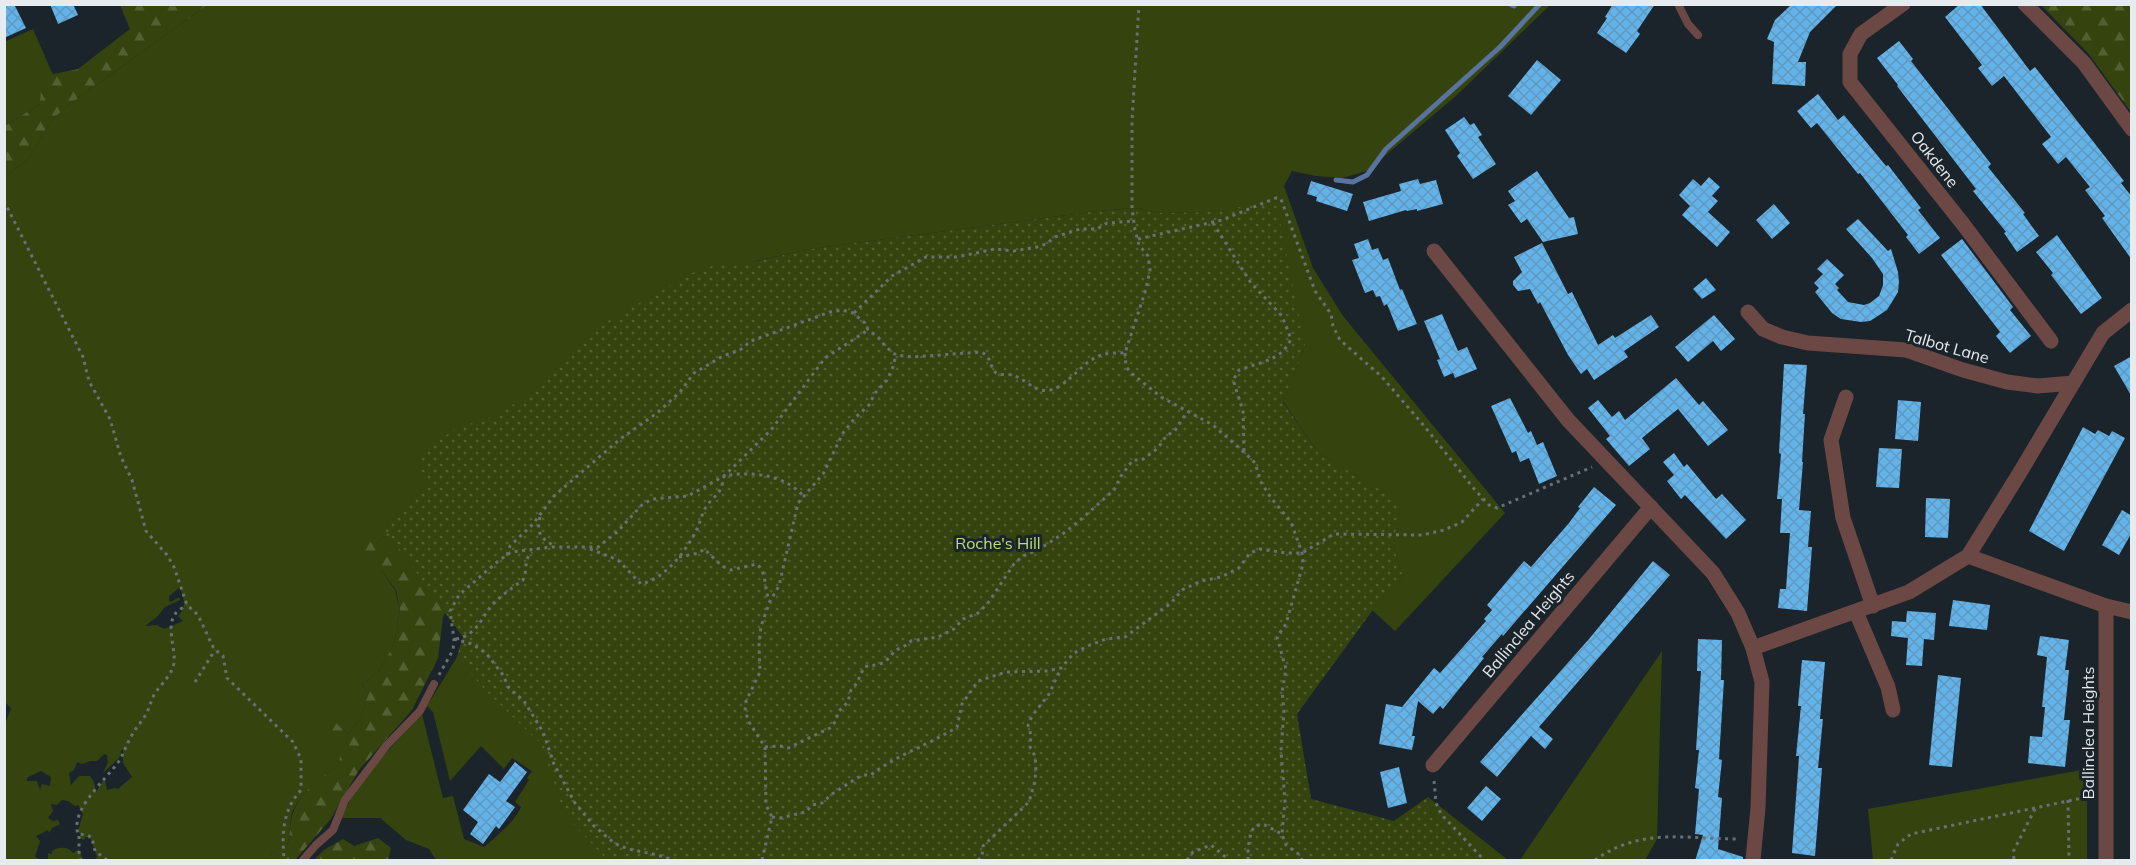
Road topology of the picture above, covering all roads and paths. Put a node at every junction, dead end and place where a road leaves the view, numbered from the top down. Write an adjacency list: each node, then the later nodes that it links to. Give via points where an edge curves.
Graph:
1 (1139, 4): 8 (path, via 1132,122)
2 (1678, 4): 5 (lane)
3 (1903, 4): 16 (street, Oakdene, via 1861,34 1850,54 1850,81)
4 (2025, 4): 6 (street, via 2084,63)
5 (1698, 35)
6 (2132, 129)
7 (4, 201): 37 (path, via 83,357 89,381 110,419 146,531 174,567)
8 (1134, 221): 10 (path); 14 (path, via 1080,229 1037,247 926,257 892,276)
9 (1213, 222): 10 (path); 22 (path, via 1251,283 1282,316 1290,339 1280,356 1239,370 1233,380 1243,411); 26 (path, via 1281,199 1315,291 1340,340 1382,377)
10 (1138, 239): 17 (path, via 1148,256 1150,270)
11 (1434, 251): 23 (street, via 1568,420)
12 (2132, 310): 19 (street, via 2103,333)
13 (1748, 312): 19 (street, Talbot Lane, via 1763,328 1808,343 1906,350 2007,382 2038,386)
14 (853, 313): 15 (path); 28 (path, via 830,312 766,335 694,373 670,402 595,461)
15 (868, 330): 18 (path); 24 (path, via 825,358 771,430)
16 (2051, 341)
17 (1125, 353): 18 (path, via 1099,354 1060,386 1042,390 1010,374 998,374 989,357 981,352); 21 (path, via 1130,372)
18 (896, 356): 25 (path, via 887,380 843,433 823,474)
19 (2073, 383): 34 (street)
20 (1846, 397): 38 (street, via 1831,440 1843,518)
21 (1187, 412): 22 (path, via 1213,425); 49 (path, via 1174,432 1142,460 1134,460 1114,490 1080,521 1014,564 978,613 938,637 911,641 879,664 864,667 848,702 830,728 788,748)
22 (1244, 452): 32 (path, via 1291,522)
23 (1608, 460): 26 (path, via 1497,508); 27 (street)
24 (724, 476): 25 (path, via 763,474 797,488); 30 (path, via 688,496 652,499 606,543); 35 (path, via 719,494 705,508 694,535)
25 (804, 497): 36 (path, via 798,503 779,586)
26 (1483, 499): 32 (path, via 1462,522 1444,530 1422,535 1334,534)
27 (1651, 507): 43 (street, via 1713,573 1738,613); 50 (street, Ballinclea Heights)
28 (541, 512): 29 (path, via 539,534); 33 (path, via 510,546)
29 (557, 547): 30 (path); 31 (path)
30 (586, 547): 35 (path, via 618,560 641,584 651,582)
31 (535, 550): 33 (path); 42 (path, via 526,558 523,580 495,602 472,633)
32 (1302, 553): 45 (path, via 1260,549 1250,553 1239,568 1182,590 1171,603 1125,637 1090,645 1074,653); 55 (path, via 1303,564 1286,624 1277,637 1286,669 1282,692)
33 (507, 555): 42 (path, via 459,595 450,610)
34 (1968, 556): 38 (street, via 1909,592); 39 (street)
35 (678, 557): 36 (path, via 704,549 731,570 757,564 764,573)
36 (770, 601): 49 (path, via 761,626 760,672 745,711)
37 (187, 605): 44 (path, via 198,615); 56 (path, via 172,622 174,663 165,683 155,693 117,763 90,797 78,821)
38 (1873, 606): 40 (street)
39 (2106, 606): 41 (street); 51 (street, Ballinclea Heights)
40 (1856, 612): 43 (street); 48 (street, via 1888,687)
41 (2132, 612)
42 (454, 639): 47 (path, via 453,650); 63 (path, via 486,653 509,687 524,701 543,732 554,764 575,803 594,825 614,843)
43 (1753, 648): 57 (street, via 1762,682)
44 (215, 650): 46 (path); 59 (path, via 223,656 227,678 293,741 301,759 301,790 293,799 282,828)
45 (1060, 668): 54 (path, via 1006,672 978,681 962,704 957,727 871,775 857,778 806,812); 65 (path, via 1029,724 1036,767 1029,802 984,846)
46 (195, 682)
47 (434, 684): 62 (lane, via 420,711 386,746 345,800 333,830)
48 (1893, 710)
49 (765, 747): 54 (path, via 766,806)
50 (1433, 765): 70 (path, via 1436,803 1441,814)
51 (2106, 794): 52 (path); 75 (street, Ballinclea Heights)
52 (2068, 800): 53 (path); 74 (path)
53 (2036, 807): 58 (path); 73 (path, via 1911,834 1899,844)
54 (772, 817): 64 (path)
55 (1282, 834): 68 (path, via 1263,824 1255,826); 69 (path)
56 (79, 836): 60 (path); 61 (path, via 92,838 95,851)
57 (1755, 839): 71 (path, via 1657,836 1630,841); 72 (street)
58 (2013, 859)
59 (284, 860)
60 (81, 861)
61 (106, 861)
62 (303, 861)
63 (674, 861)
64 (762, 861)
65 (978, 861)
66 (1187, 861): 67 (path, via 1193,852 1211,845)
67 (1229, 861)
68 (1248, 861)
69 (1302, 861)
70 (1484, 861)
71 (1594, 861)
72 (1753, 861)
73 (1891, 861)
74 (2068, 861)
75 (2106, 861)

